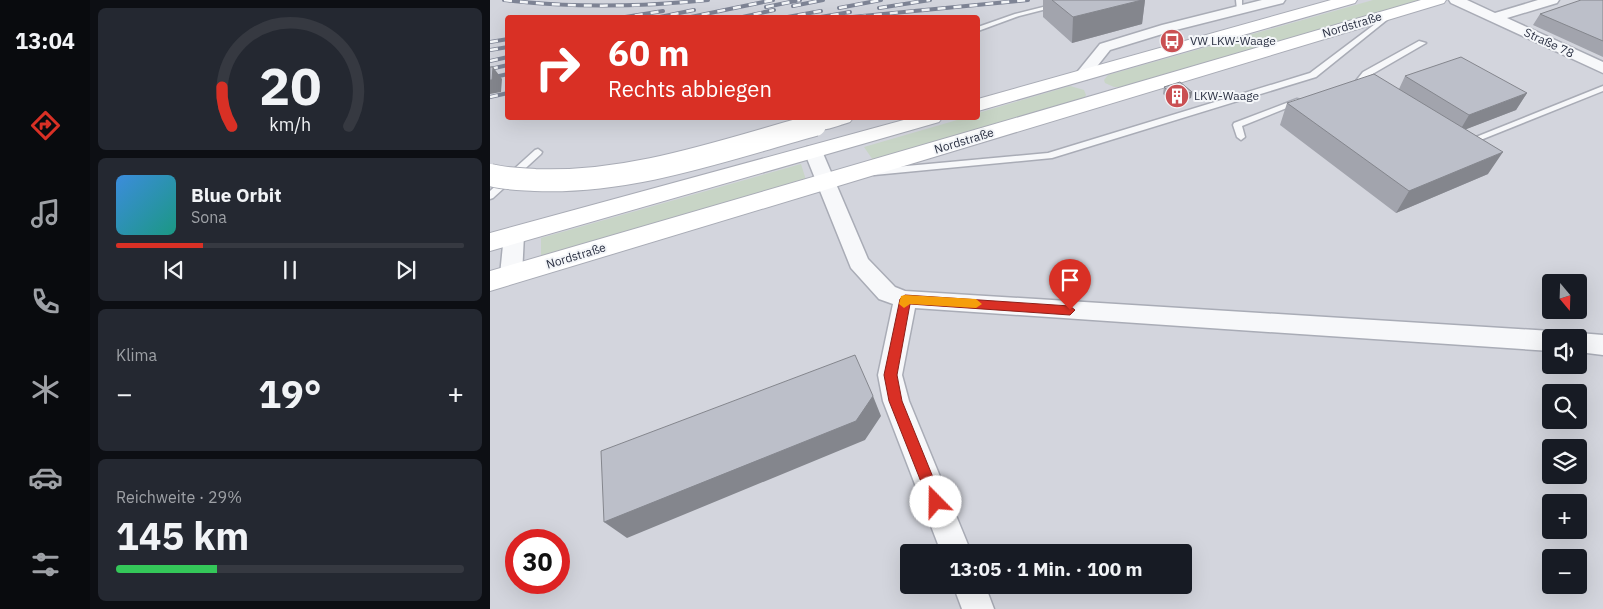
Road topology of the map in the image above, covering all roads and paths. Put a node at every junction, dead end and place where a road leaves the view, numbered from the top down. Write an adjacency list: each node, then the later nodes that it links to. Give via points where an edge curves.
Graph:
1 (1079, 0): 10 (lane, via 1017,15)
2 (1278, 0): 7 (street)
3 (1349, 0): 13 (street, Nordstraße)
4 (1438, 0): 8 (street, Nordstraße)
5 (1456, 0): 9 (street, Straße 78)
6 (1552, 0): 9 (street)
7 (1239, 5): 13 (street, via 1105,47)
8 (1391, 14): 28 (street, Nordstraße); 28 (lane, via 1313,76 1220,104 1196,103 1151,117 1136,130 1049,156)
9 (1494, 18): 12 (street, Straße 78)
10 (980, 28)
11 (1422, 43): 14 (lane, via 1366,74)
12 (1603, 68)
13 (1082, 76): 16 (street, Nordstraße)
14 (1361, 80): 15 (lane); 18 (lane, via 1359,82)
15 (1352, 83)
16 (1039, 88): 19 (street); 21 (street, Nordstraße)
17 (1603, 88): 25 (lane)
18 (1370, 92)
19 (980, 93)
20 (1307, 99): 24 (lane, via 1237,125)
21 (980, 104)
22 (835, 120): 29 (street, bridge, via 671,164 599,178 539,181)
23 (925, 120): 26 (street)
24 (1241, 137)
25 (1458, 143)
26 (813, 151): 30 (street); 32 (street)
27 (538, 152): 31 (lane)
28 (852, 174): 30 (street, Nordstraße)
29 (490, 175)
30 (825, 181): 34 (street, Nordstraße); 36 (street, via 860,263 887,294)
31 (490, 196)
32 (514, 235): 33 (street); 34 (street)
33 (490, 242)
34 (511, 275): 35 (street, Nordstraße)
35 (490, 281)
36 (905, 299): 37 (street); 40 (street, via 890,375 896,401)
37 (1542, 340)
38 (1587, 344): 39 (street)
39 (1603, 345)
40 (953, 544)
41 (972, 594): 42 (street)
42 (978, 609)

